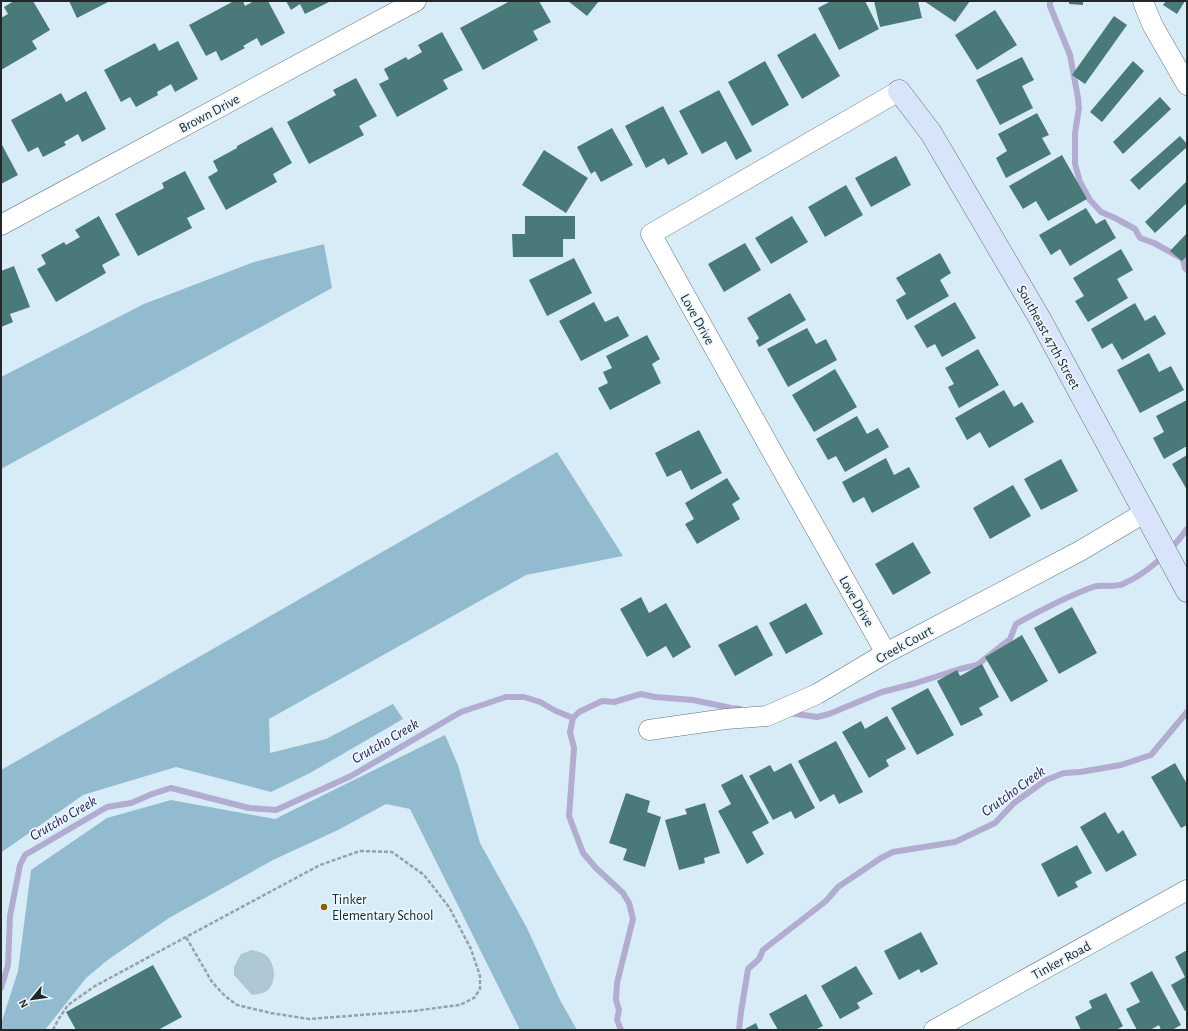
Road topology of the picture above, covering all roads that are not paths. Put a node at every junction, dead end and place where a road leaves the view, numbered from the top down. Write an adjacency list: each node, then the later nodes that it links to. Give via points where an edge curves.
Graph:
1 (416, 1): 5 (street, Brown Drive)
2 (1143, 1): 3 (street, via 1153,26)
3 (1187, 85)
4 (899, 91): 6 (street, Southeast 47th Street, via 931,133 1036,312); 8 (street, Love Drive, via 651,234)
5 (1, 226)
6 (1144, 513): 7 (street, Southeast 47th Street); 8 (street, Creek Court, via 1080,551)
7 (1187, 590)
8 (886, 653): 9 (street, Creek Court, via 818,694 767,716)
9 (649, 730)
10 (1187, 890): 11 (street, Tinker Road)
11 (934, 1030)

